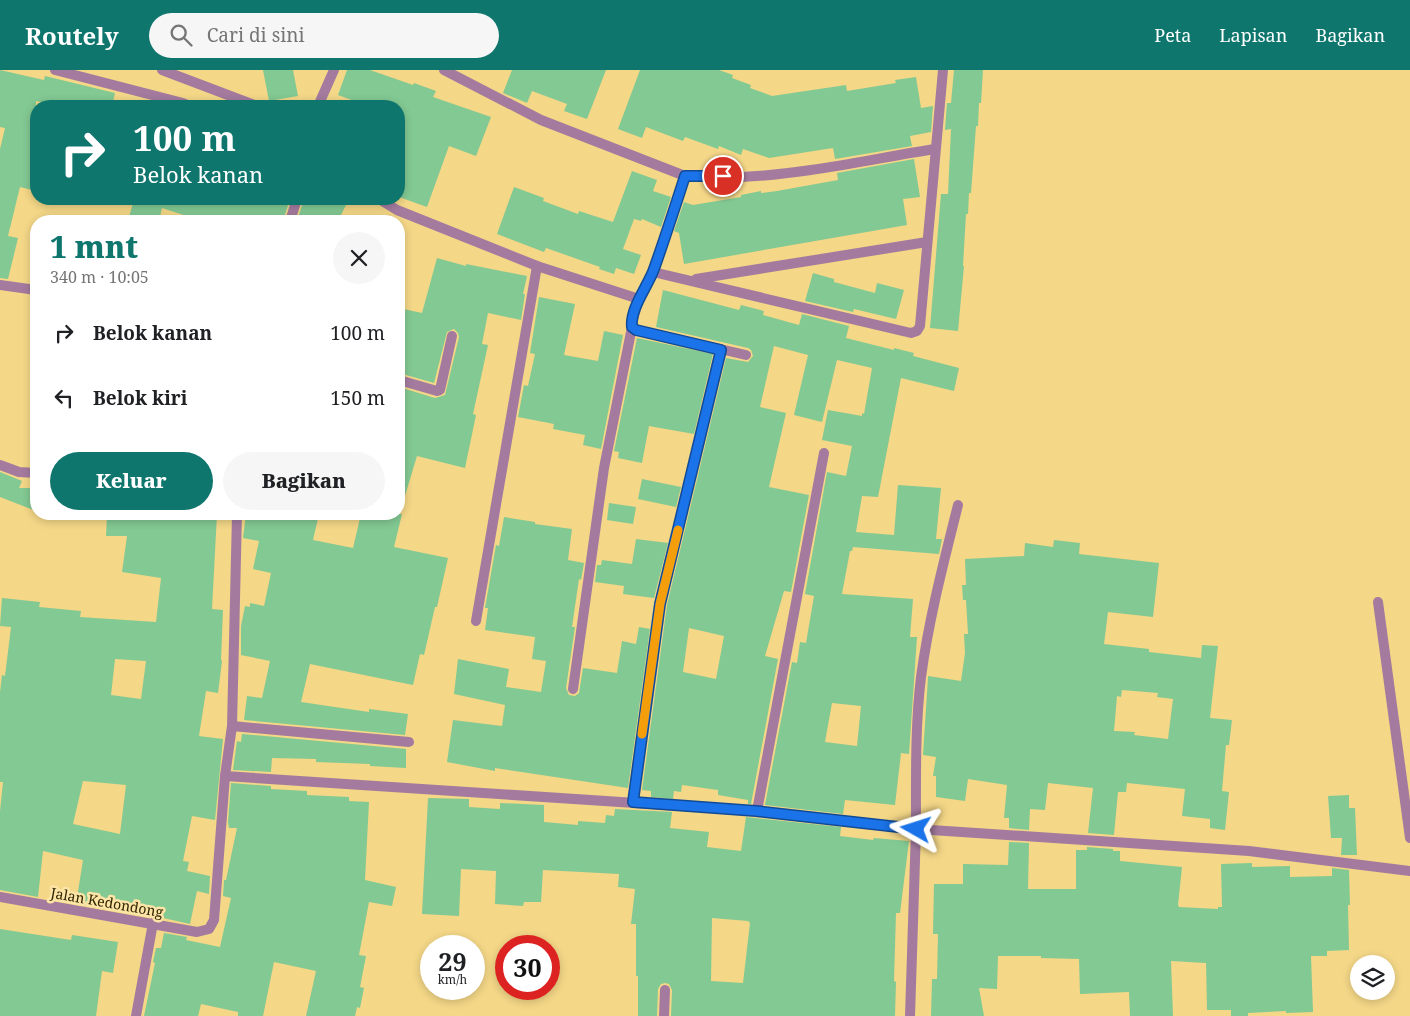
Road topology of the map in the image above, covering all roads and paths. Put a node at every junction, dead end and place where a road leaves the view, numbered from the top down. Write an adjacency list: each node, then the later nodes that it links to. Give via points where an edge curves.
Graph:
1 (55, 70): 9 (street)
2 (162, 70): 7 (street)
3 (324, 70): 8 (street)
4 (334, 70): 8 (street)
5 (444, 70): 13 (street, via 541,120)
6 (943, 70): 12 (street)
7 (180, 73): 10 (street)
8 (329, 82): 11 (street)
9 (171, 100)
10 (243, 100)
11 (321, 100)
12 (935, 149): 13 (street, via 782,173 742,177); 15 (street)
13 (685, 176): 17 (street)
14 (389, 205): 16 (street)
15 (927, 242): 18 (street); 18 (street, via 920,326 918,331 911,333)
16 (537, 266): 21 (street); 33 (street)
17 (653, 272): 18 (street); 21 (street)
18 (691, 280)
19 (0, 285): 20 (street)
20 (30, 289)
21 (639, 299): 22 (street)
22 (632, 327): 24 (street); 34 (street, via 604,468)
23 (452, 336): 26 (street, via 440,390)
24 (721, 350): 25 (street); 38 (street, via 660,604)
25 (746, 355)
26 (405, 382)
27 (824, 453): 39 (street)
28 (0, 465): 29 (street)
29 (30, 473)
30 (958, 505): 40 (street, via 937,589 921,678)
31 (237, 520): 35 (street)
32 (1378, 602): 41 (street)
33 (476, 621)
34 (573, 689)
35 (232, 726): 36 (street); 37 (street)
36 (409, 742)
37 (225, 776): 38 (street); 44 (street, Jalan Kedondong, via 214,920 209,929 197,932)
38 (633, 802): 39 (street)
39 (756, 811): 40 (street)
40 (916, 829): 42 (street, via 1249,851); 48 (street)
41 (1410, 838)
42 (1410, 871)
43 (0, 897): 44 (street, Jalan Kedondong)
44 (153, 923): 46 (street)
45 (665, 990): 47 (street)
46 (136, 1016)
47 (664, 1016)
48 (910, 1016)

